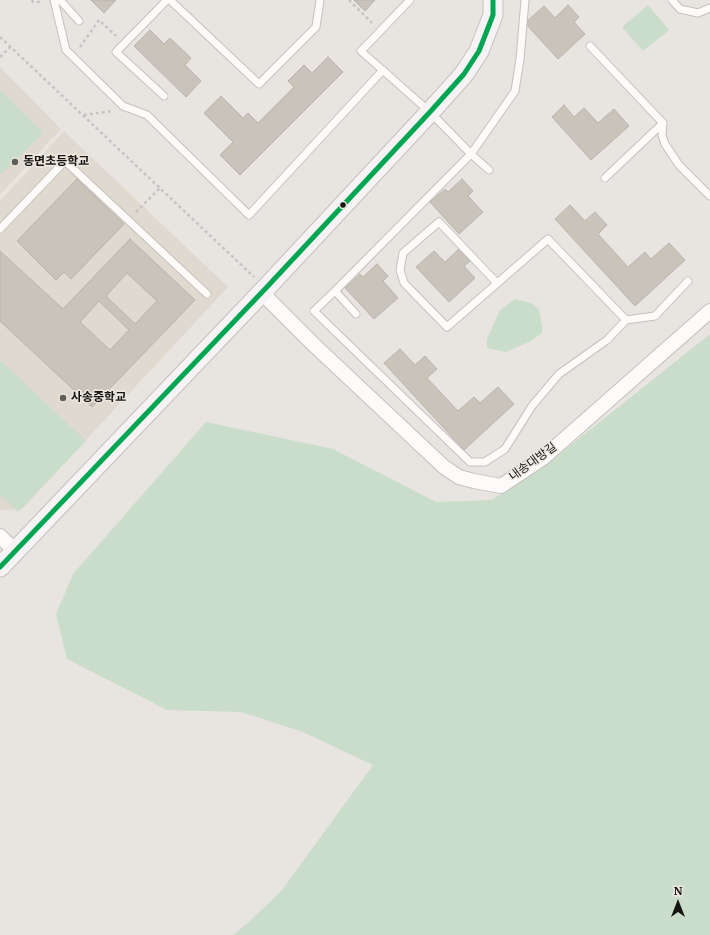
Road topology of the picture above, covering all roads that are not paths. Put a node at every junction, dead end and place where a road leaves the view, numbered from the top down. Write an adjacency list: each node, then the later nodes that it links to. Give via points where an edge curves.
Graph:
1 (54, 0): 13 (lane, via 66,50 123,106 147,115 249,215)
2 (60, 0): 11 (lane)
3 (167, 0): 14 (lane, via 116,52)
4 (170, 0): 5 (lane, via 259,84 316,28)
5 (320, 0)
6 (410, 0): 13 (lane, via 362,51)
7 (493, 0): 15 (street, via 493,15 479,51 464,74)
8 (525, 0): 17 (lane, via 515,91)
9 (672, 0): 10 (lane, via 680,9 698,13)
10 (710, 8)
11 (79, 21)
12 (590, 46): 16 (lane)
13 (383, 70): 15 (lane)
14 (164, 96)
15 (430, 112): 17 (lane); 24 (street)
16 (663, 122): 19 (lane); 20 (lane, via 662,135 665,144 679,165)
17 (471, 154): 18 (lane); 25 (lane)
18 (489, 170)
19 (605, 178)
20 (710, 196)
21 (0, 229): 26 (lane, via 65,162)
22 (688, 281): 29 (lane, via 655,316)
23 (497, 283): 23 (lane, via 447,327 404,283 400,270 402,253 439,222); 29 (lane, via 548,239)
24 (264, 290): 27 (street, 내송대방길, via 313,344 444,467 459,478 501,486 543,458); 31 (street)
25 (335, 291): 28 (lane); 29 (lane, via 314,311 470,462 485,462 505,449 532,406 559,374 608,340)
26 (207, 294)
27 (710, 311)
28 (356, 314)
29 (626, 320)
30 (0, 536): 31 (street)
31 (15, 551): 32 (street)
32 (0, 567)

